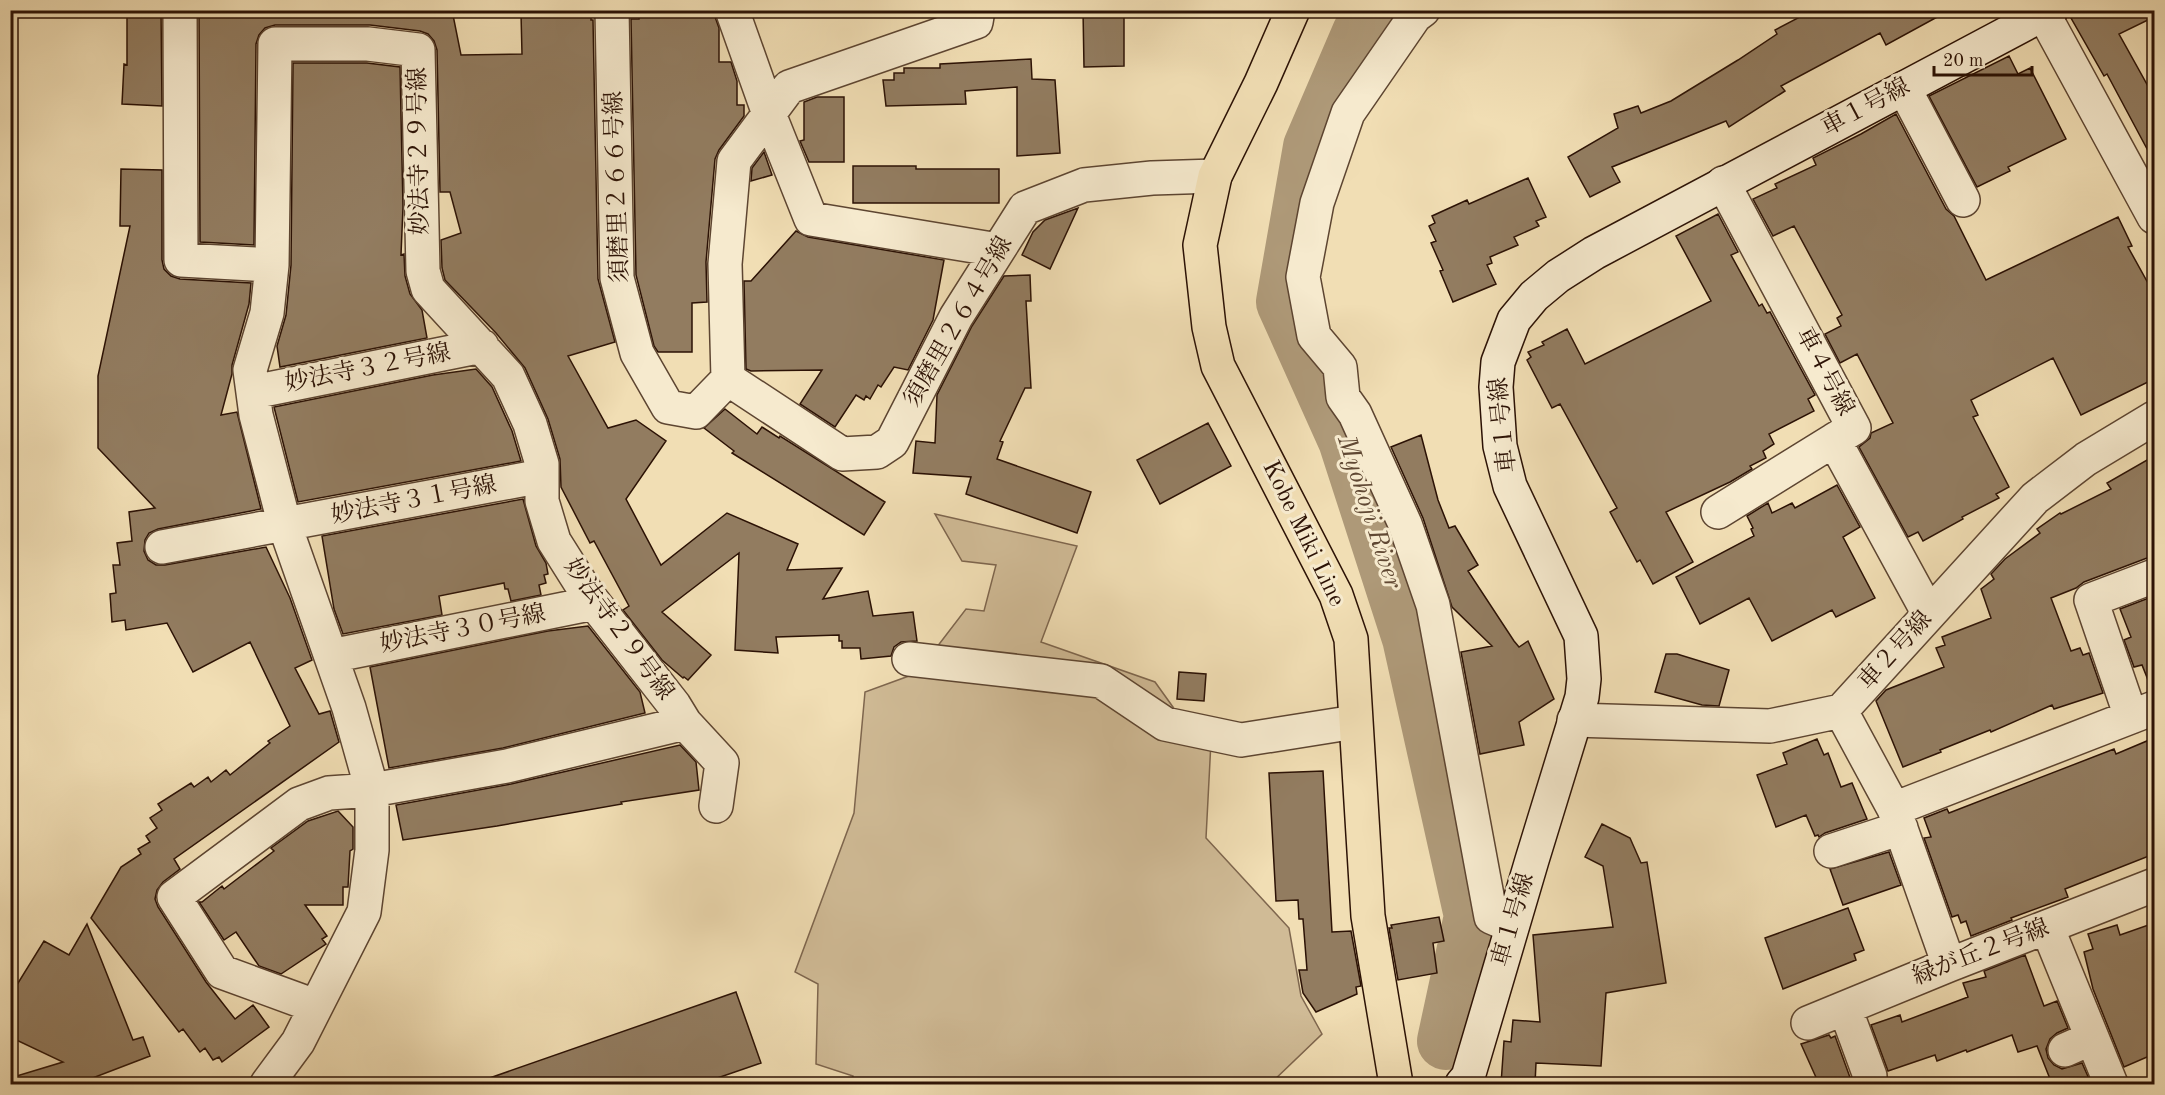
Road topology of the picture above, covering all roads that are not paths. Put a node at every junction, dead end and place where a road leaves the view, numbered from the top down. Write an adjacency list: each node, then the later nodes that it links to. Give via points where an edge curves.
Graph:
1 (180, 10): 15 (street, via 181,260)
2 (612, 10): 17 (street, 須磨里２６６号線, via 617,278 637,353 668,408 696,412)
3 (732, 10): 9 (street)
4 (978, 10): 9 (street, via 976,22 789,87)
5 (1293, 10): 10 (main road, Kobe Miki Line)
6 (1423, 10): 40 (street, via 1414,16 1348,113 1317,203 1303,277 1314,336 1340,367 1343,397 1355,414 1405,524 1433,605 1491,917)
7 (2047, 13): 8 (street, 車１号線); 13 (street)
8 (1904, 88): 11 (street, 車１号線); 12 (street)
9 (769, 114): 14 (street, via 811,219); 17 (street, via 734,161 725,264)
10 (1215, 176): 14 (street, 須磨里２６４号線, via 1084,185 1025,208); 33 (main road, Kobe Miki Line, via 1200,245 1209,327 1218,366 1336,595 1351,639)
11 (1723, 183): 20 (street, 車４号線, via 1854,428); 32 (street, 車１号線, via 1558,276 1514,320 1498,362 1500,446 1510,486 1581,636 1584,679)
12 (1963, 200)
13 (2154, 217)
14 (998, 250): 17 (street, 須磨里２６４号線, via 956,317 892,442 877,452 842,454)
15 (272, 265): 16 (street, 妙法寺２９号線, via 275,44 368,44 418,50 423,271 428,289); 18 (street, 妙法寺２９号線, via 267,313 250,370)
16 (482, 346): 18 (street, 妙法寺３２号線); 21 (street, 妙法寺２９号線, via 508,376 530,424)
17 (729, 379)
18 (253, 392): 23 (street, 妙法寺２９号線)
19 (2154, 418): 27 (street, 車２号線, via 2086,459 2035,498)
20 (1834, 440): 22 (street); 27 (street, 車４号線)
21 (542, 476): 23 (street, 妙法寺３１号線); 26 (street, 妙法寺２９号線, via 542,501 554,542)
22 (1718, 512)
23 (285, 526): 24 (street, 妙法寺３１号線); 28 (street, 妙法寺２９号線)
24 (162, 548)
25 (2154, 576): 31 (street, via 2091,600)
26 (594, 603): 28 (street, 妙法寺３０号線); 34 (street, 妙法寺２９号線)
27 (1929, 614): 30 (street, 車２号線)
28 (331, 656): 35 (street, 妙法寺２９号線)
29 (909, 658): 33 (street, via 1101,681 1165,724 1241,740)
30 (1841, 711): 32 (street, 車２号線, via 1770,726); 37 (street)
31 (2143, 712): 37 (street)
32 (1574, 720): 40 (street, 車１号線)
33 (1355, 722): 48 (main road, Kobe Miki Line, via 1368,916)
34 (685, 723): 35 (street, 妙法寺２９号線, via 507,766); 36 (street, via 722,763)
35 (372, 790): 43 (street, 妙法寺２９号線, via 372,850 364,912); 43 (street, via 329,793 299,804 174,897 222,972)
36 (716, 806)
37 (1898, 819): 38 (street); 42 (street)
38 (1831, 851)
39 (2154, 885): 41 (street, 緑が丘２号線)
40 (1512, 927): 49 (street, 車１号線, via 1468,1077)
41 (2047, 927): 42 (street, 緑が丘２号線); 50 (street, via 2078,1044)
42 (1949, 965): 44 (street, 緑が丘２号線)
43 (315, 1006): 47 (street, 妙法寺２９号線, via 298,1042)
44 (1845, 1008): 45 (street, 緑が丘２号線); 46 (street)
45 (1808, 1023)
46 (1870, 1076)
47 (267, 1084)
48 (1396, 1084)
49 (1462, 1084)
50 (2111, 1084)

